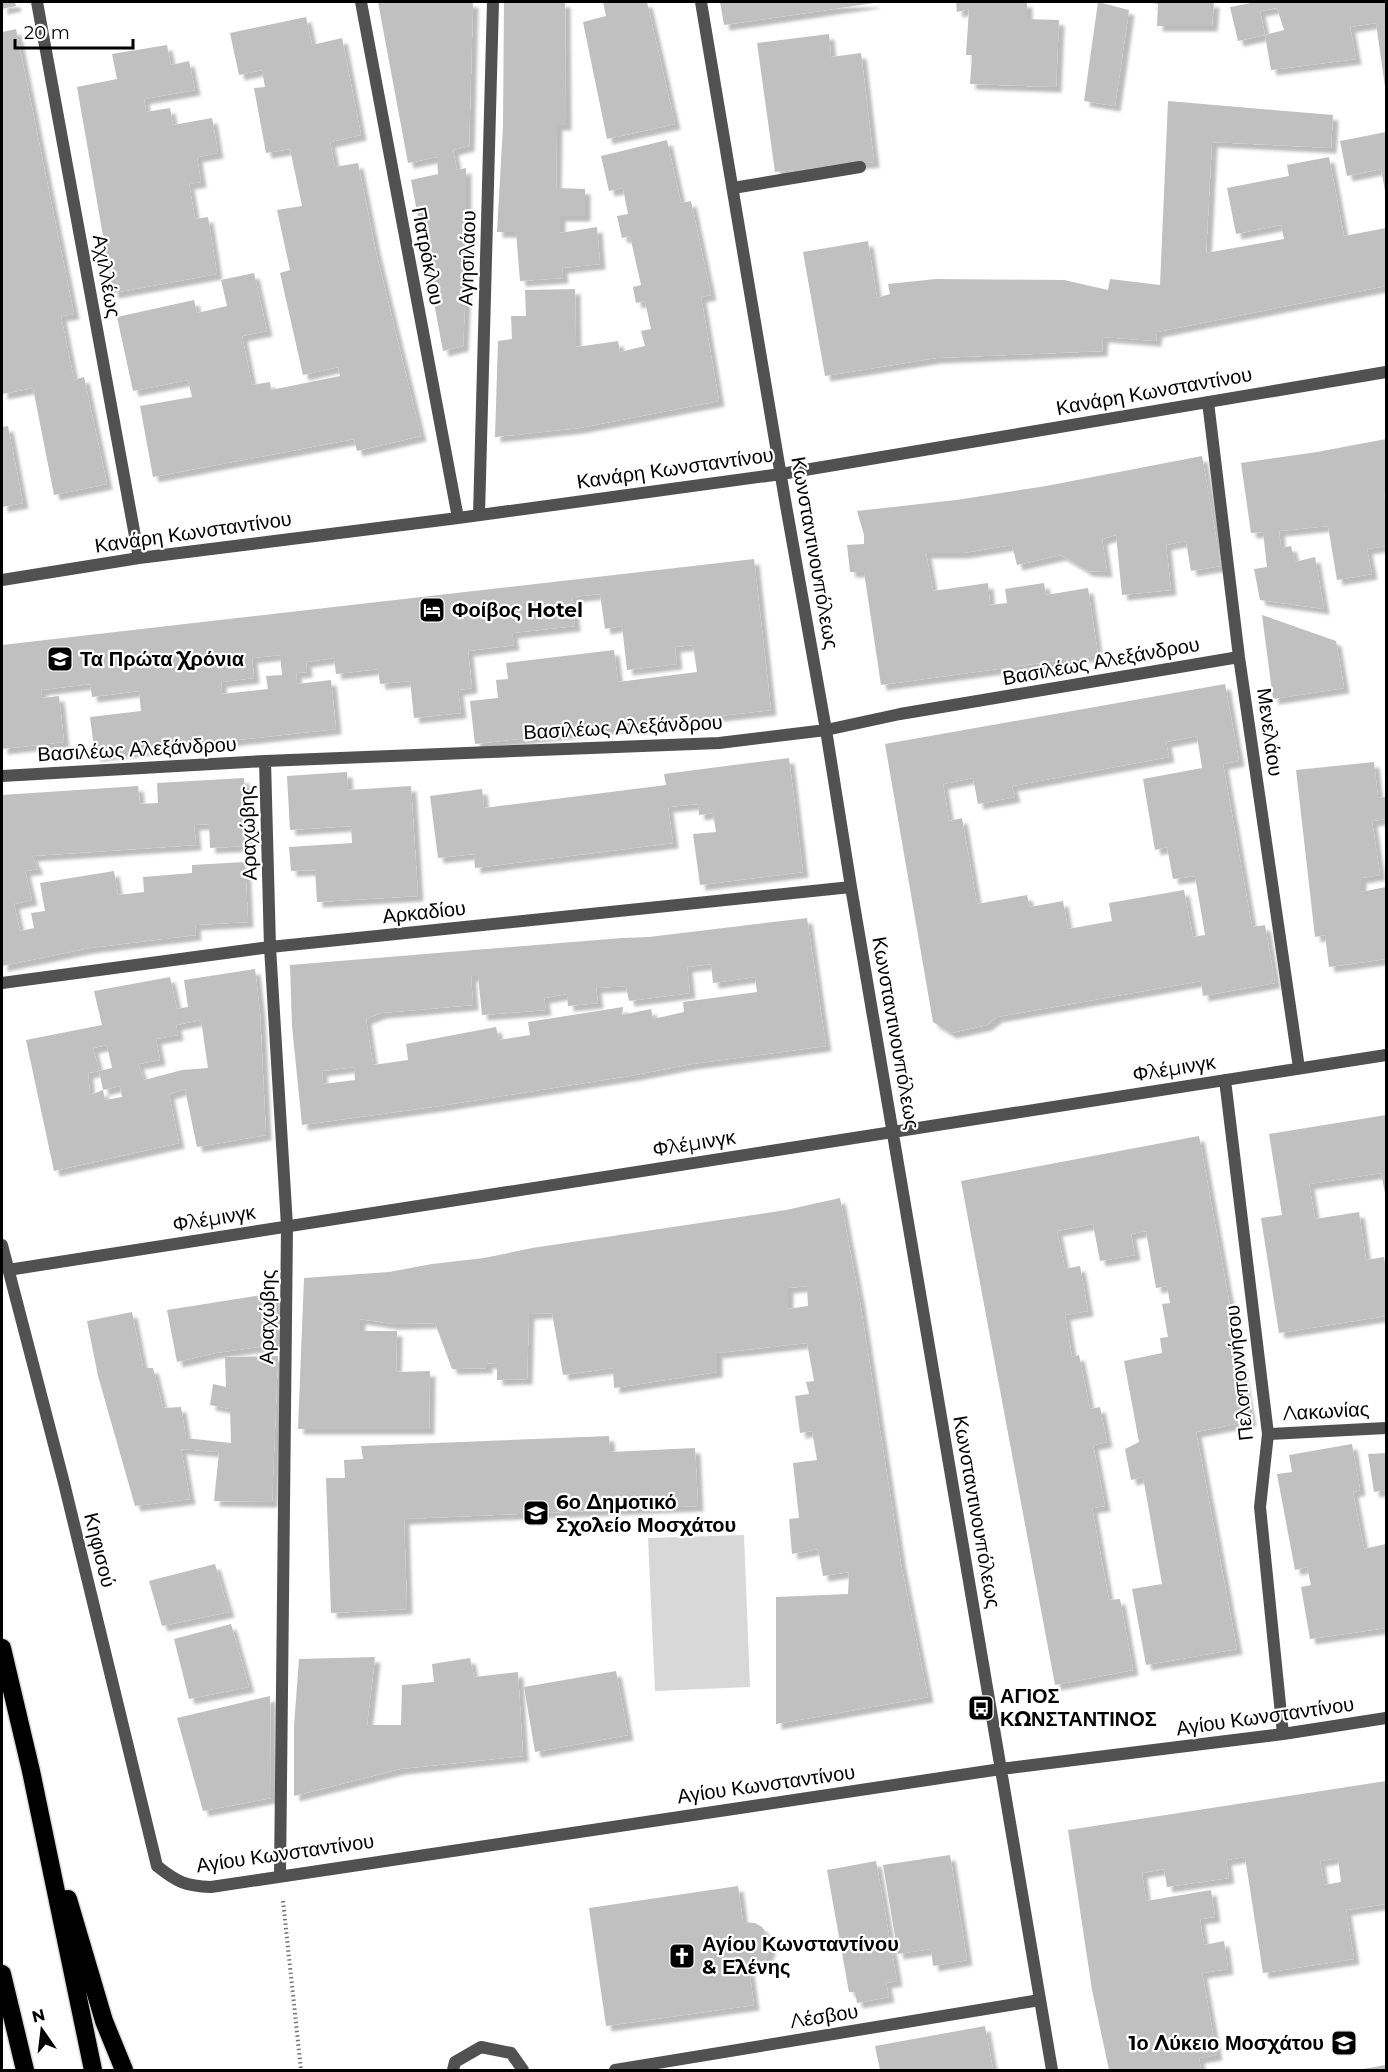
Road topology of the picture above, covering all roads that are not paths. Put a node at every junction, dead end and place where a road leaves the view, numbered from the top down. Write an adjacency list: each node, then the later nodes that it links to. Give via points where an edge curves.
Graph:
1 (37, 2): 12 (street, Αχιλλέως)
2 (361, 2): 11 (street, Πατρόκλου)
3 (493, 2): 10 (street, Αγησιλάου)
4 (701, 2): 6 (street, Κωνσταντινουπόλεως)
5 (860, 167): 6 (street)
6 (733, 188): 9 (street, Κωνσταντινουπόλεως)
7 (1386, 372): 8 (street, Κανάρη Κωνσταντίνου)
8 (1208, 402): 9 (street, Κανάρη Κωνσταντίνου); 14 (street, Μενελάου)
9 (781, 474): 10 (street, Κανάρη Κωνσταντίνου); 15 (street, Κωνσταντινουπόλεως)
10 (479, 515): 11 (street, Κανάρη Κωνσταντίνου)
11 (458, 518): 12 (street, Κανάρη Κωνσταντίνου)
12 (140, 558): 13 (street, Κανάρη Κωνσταντίνου)
13 (2, 580)
14 (1239, 657): 15 (street, Βασιλέως Αλεξάνδρου); 22 (street, Μενελάου)
15 (826, 730): 16 (street, Βασιλέως Αλεξάνδρου, via 719,743); 18 (street, Κωνσταντινουπόλεως)
16 (265, 761): 17 (street, Βασιλέως Αλεξάνδρου); 19 (street, Αραχώβης)
17 (2, 776)
18 (851, 887): 19 (street, Αρκαδίου); 24 (street, Κωνσταντινουπόλεως)
19 (270, 947): 20 (street, Αρκαδίου); 25 (street, Αραχώβης)
20 (2, 983)
21 (1386, 1055): 22 (street, Φλέμινγκ)
22 (1299, 1068): 23 (street, Φλέμινγκ)
23 (1225, 1080): 24 (street, Φλέμινγκ); 29 (street, Πελοποννήσου)
24 (893, 1131): 25 (street, Φλέμινγκ); 33 (street, Κωνσταντινουπόλεως)
25 (287, 1226): 27 (street, Φλέμινγκ); 36 (street, Αραχώβης)
26 (2, 1245): 27 (street, Κηφισού)
27 (8, 1270): 35 (street, Κηφισού)
28 (1386, 1428): 29 (street, Λακωνίας)
29 (1268, 1434): 32 (street, Πελοποννήσου, via 1260,1507)
30 (2, 1647): 34 (highway)
31 (1386, 1718): 32 (street, Αγίου Κωνσταντίνου)
32 (1283, 1734): 33 (street, Αγίου Κωνσταντίνου)
33 (1001, 1769): 36 (street, Αγίου Κωνσταντίνου); 38 (street, Κωνσταντινουπόλεως)
34 (31, 1771): 40 (highway); 41 (highway, via 104,2021)
35 (157, 1866): 36 (street, Αγίου Κωνσταντίνου, via 190,1886 211,1887)
36 (280, 1875)
37 (2, 1974): 39 (highway)
38 (1040, 2000): 44 (street, Λέσβου); 45 (street, Κωνσταντινουπόλεως)
39 (25, 2070)
40 (93, 2070)
41 (124, 2070)
42 (453, 2070): 43 (street, via 455,2062 481,2047 511,2053)
43 (523, 2070)
44 (615, 2070)
45 (1052, 2070)

